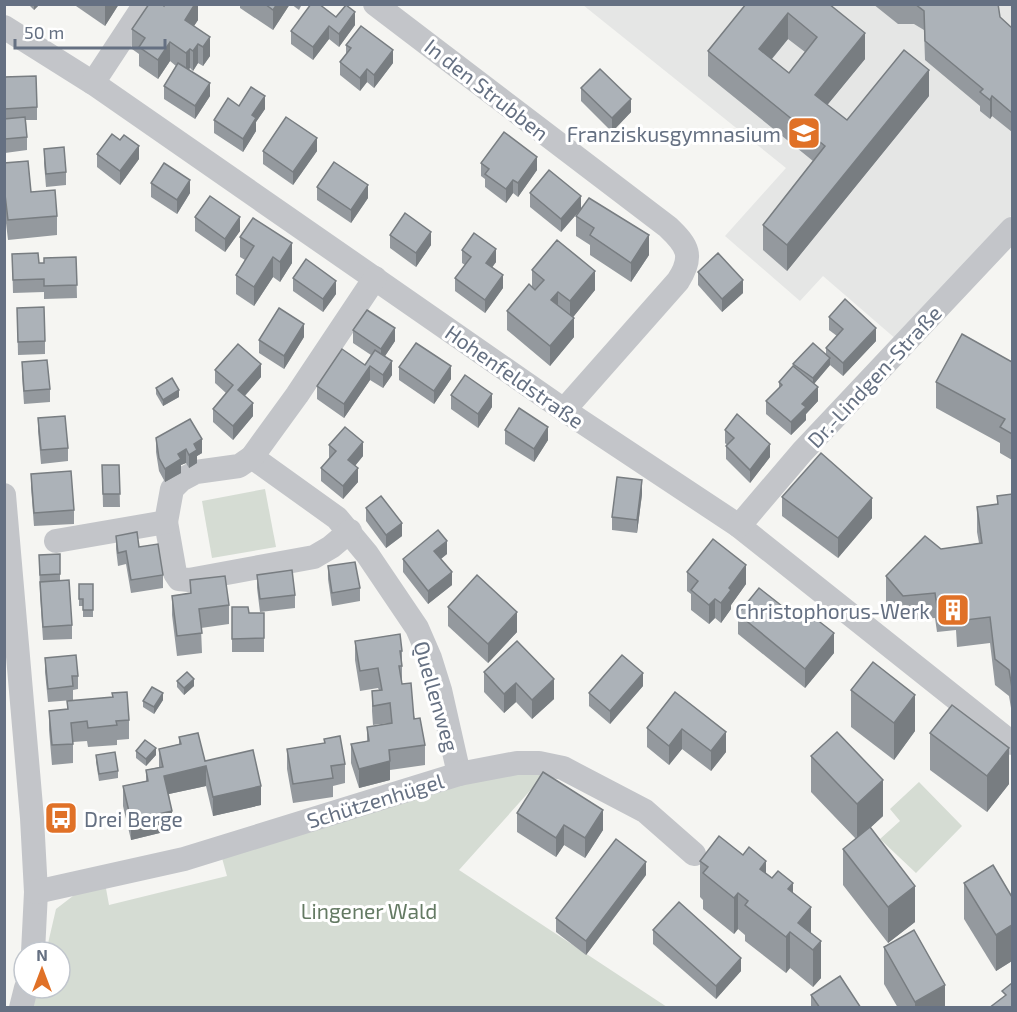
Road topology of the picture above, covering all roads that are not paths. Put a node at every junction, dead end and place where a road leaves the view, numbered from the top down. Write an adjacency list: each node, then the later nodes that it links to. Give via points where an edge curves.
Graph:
1 (145, 4): 4 (street)
2 (375, 4): 7 (street, In den Strubben, via 684,242 688,255 678,282)
3 (4, 27): 4 (street, Hohenfeldstraße)
4 (93, 83): 6 (street, Hohenfeldstraße)
5 (1012, 229): 11 (street, Dr.-Lindgen-Straße, via 802,452)
6 (375, 279): 7 (street, Hohenfeldstraße); 8 (street)
7 (564, 410): 11 (street, Hohenfeldstraße)
8 (252, 457): 10 (street, via 239,466 196,472 181,480 172,489); 12 (street, Quellenweg)
9 (4, 495): 13 (street)
10 (166, 522): 12 (street, via 175,573 179,579 189,580 314,557); 14 (street)
11 (739, 526): 15 (street, Hohenfeldstraße)
12 (350, 531): 16 (street, Quellenweg, via 417,628 440,690)
13 (6, 539): 18 (street)
14 (56, 542)
15 (1012, 743)
16 (459, 774): 17 (street, Schützenhügel, via 517,763 563,768 645,811); 18 (street, Schützenhügel, via 184,859)
17 (694, 854)
18 (36, 892): 19 (street)
19 (34, 940)

